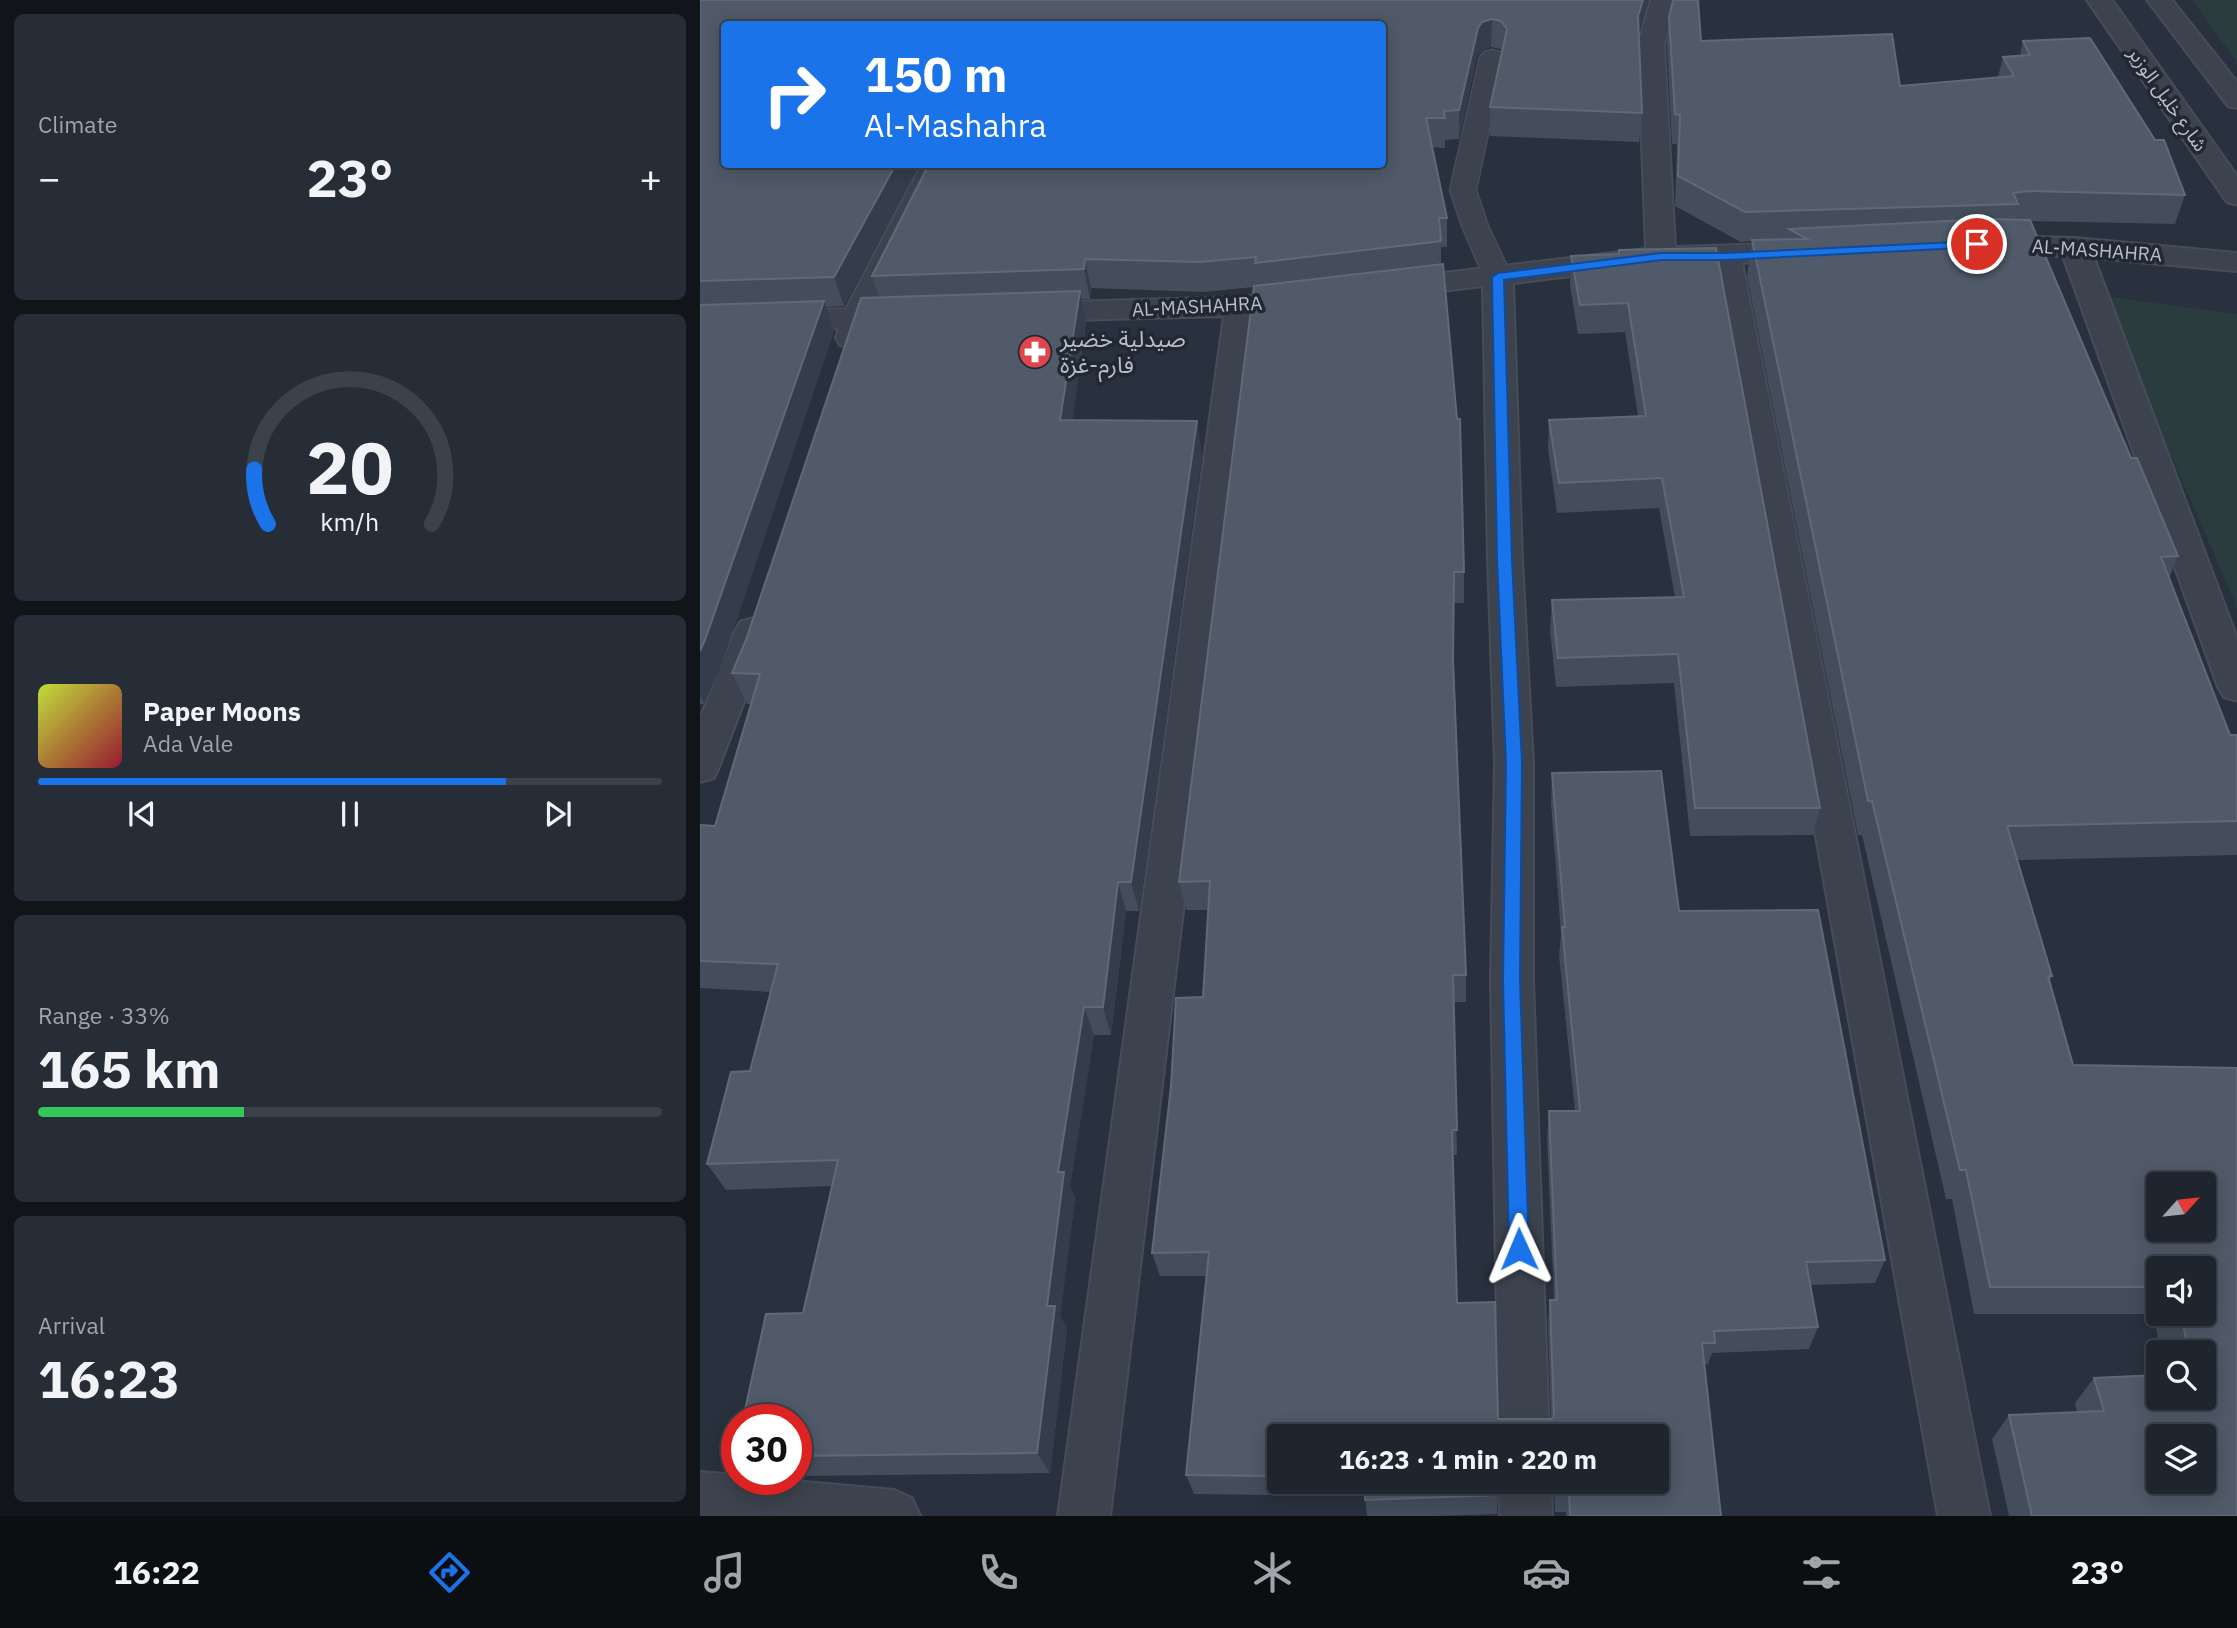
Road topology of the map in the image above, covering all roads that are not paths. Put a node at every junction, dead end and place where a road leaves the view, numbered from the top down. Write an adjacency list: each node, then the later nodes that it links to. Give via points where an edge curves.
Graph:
1 (1663, 0): 11 (street, via 1651,45)
2 (2099, 0): 7 (street, شارع خليل الوزير)
3 (2159, 0): 5 (street)
4 (1492, 57): 14 (lane, via 1463,190)
5 (2237, 100)
6 (934, 168): 20 (street)
7 (2237, 197)
8 (1964, 245): 9 (street, AL-MASHAHRA)
9 (2075, 247): 13 (street, AL-MASHAHRA); 24 (street)
10 (1832, 250): 12 (street)
11 (1661, 256): 12 (street); 14 (street)
12 (1726, 256): 32 (street)
13 (2237, 262)
14 (1498, 277): 15 (street); 26 (street, via 1514,763 1512,980)
15 (1371, 291)
16 (1332, 295): 17 (street, AL-MASHAHRA)
17 (1241, 306): 18 (street, AL-MASHAHRA); 30 (street)
18 (1004, 313)
19 (937, 315): 20 (street)
20 (858, 317): 21 (street); 22 (street)
21 (700, 323)
22 (840, 369)
23 (762, 604): 25 (street)
24 (2237, 687)
25 (700, 767)
26 (1524, 1424)
27 (1525, 1494): 31 (street)
28 (700, 1498): 29 (street)
29 (894, 1516)
30 (1084, 1516)
31 (1526, 1516)
32 (1964, 1516)

